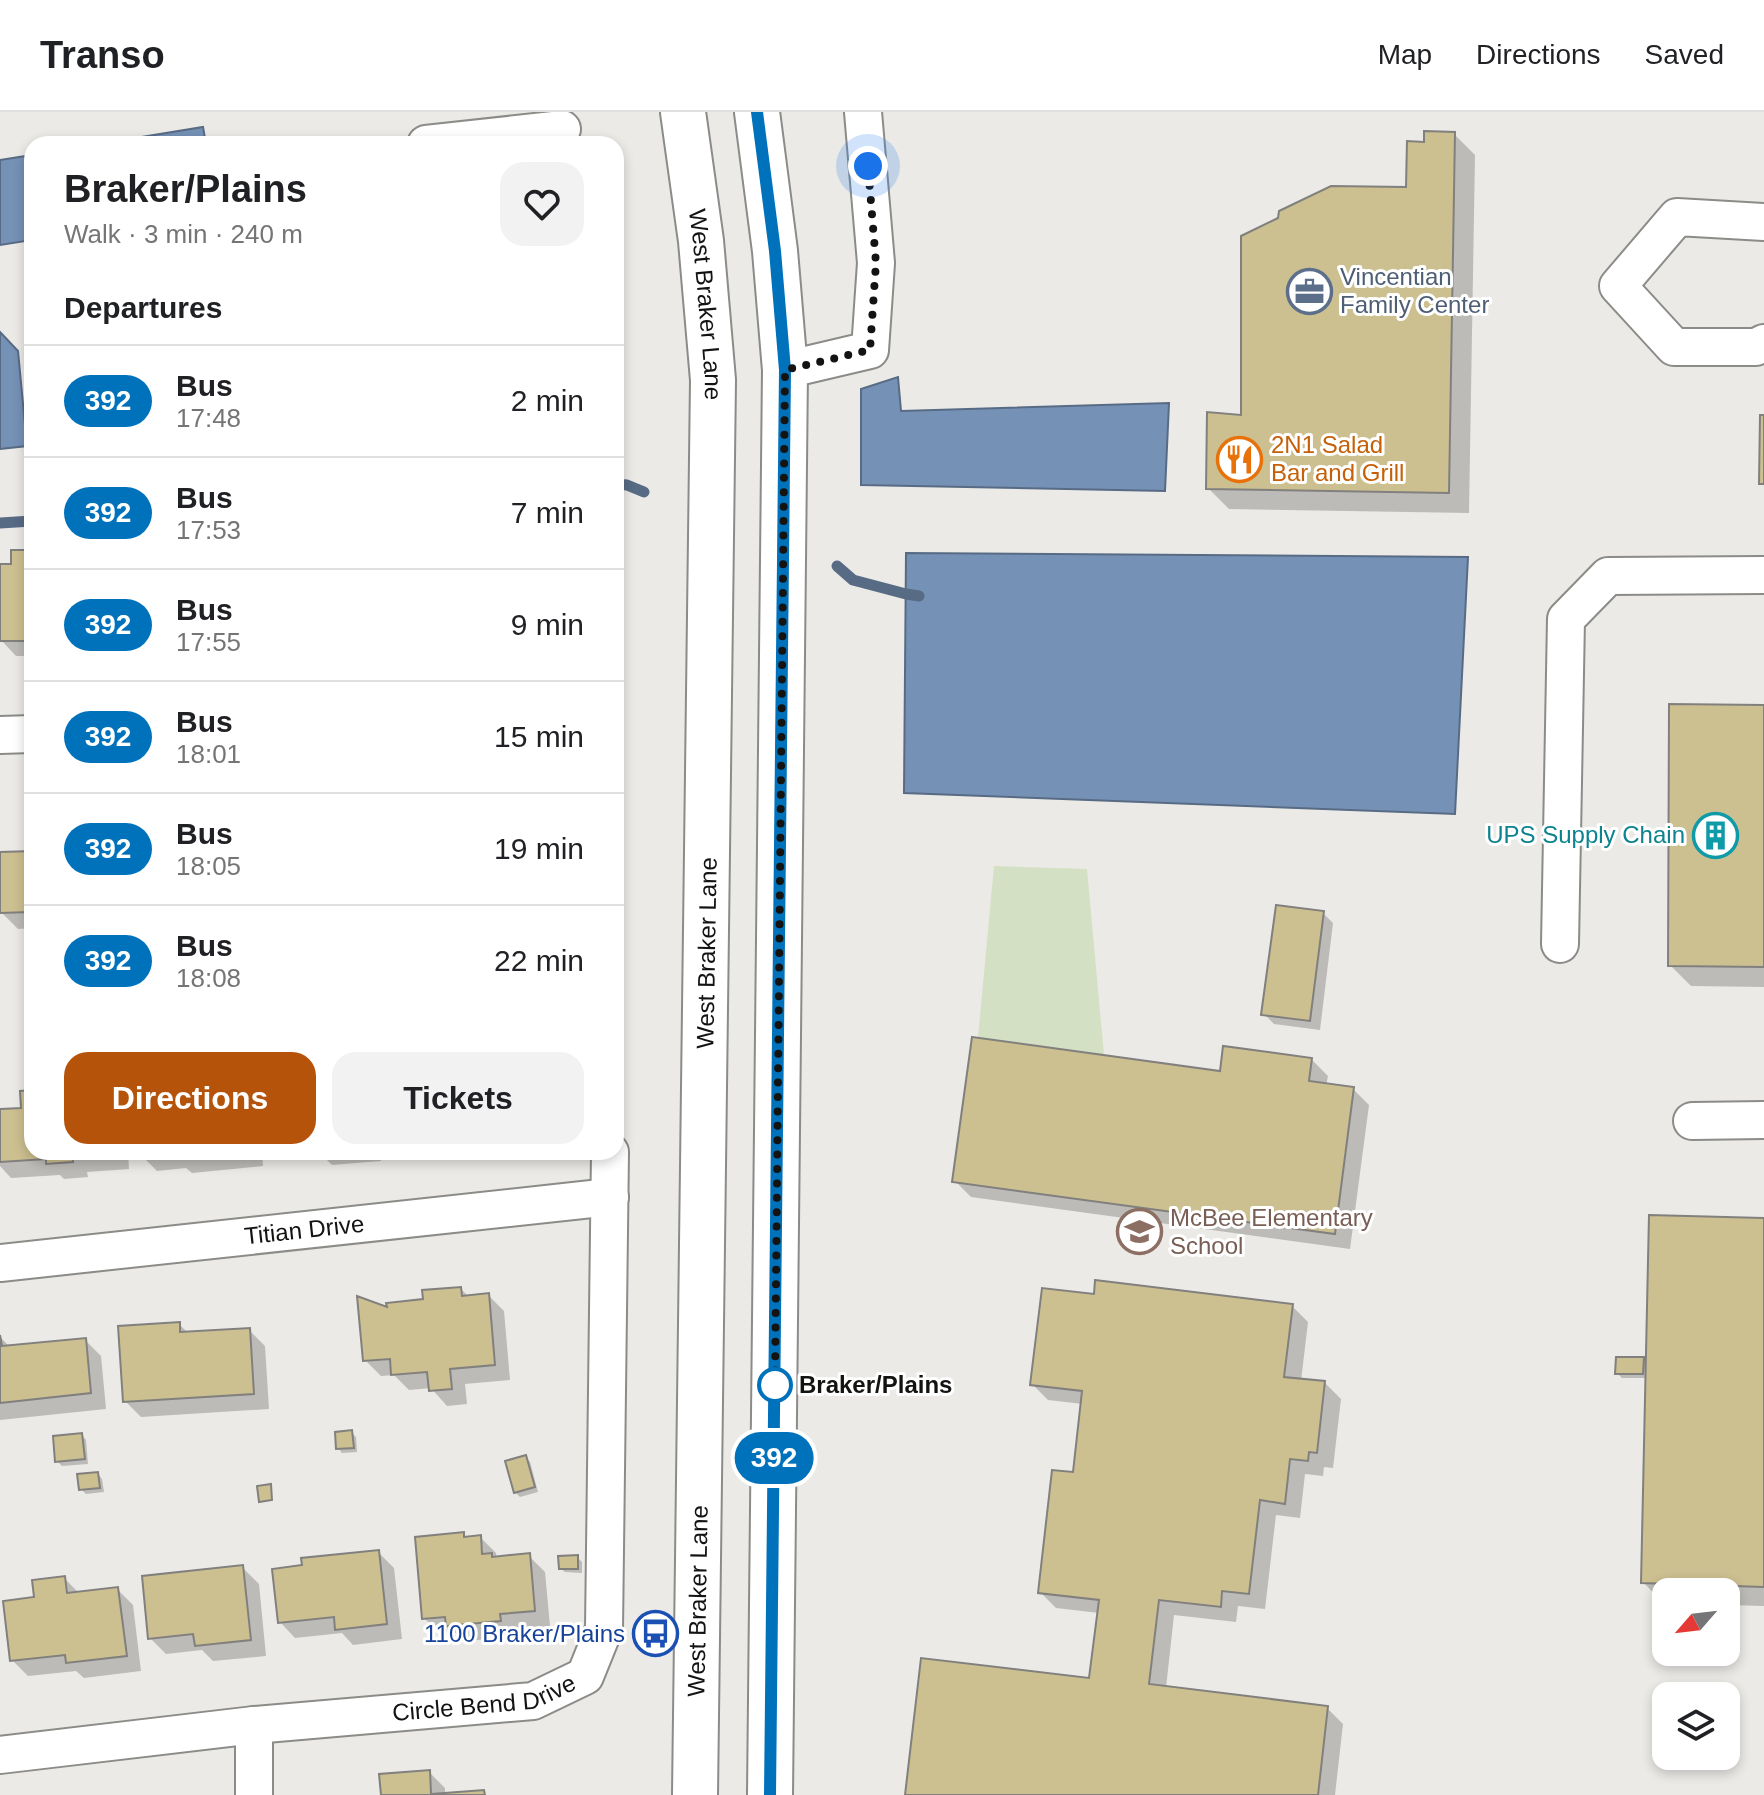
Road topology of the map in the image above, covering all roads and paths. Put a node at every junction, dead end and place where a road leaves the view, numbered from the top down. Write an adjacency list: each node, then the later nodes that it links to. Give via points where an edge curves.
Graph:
1 (683, 112): 21 (main road, West Braker Lane, via 713,380)
2 (757, 112): 8 (main road)
3 (863, 112): 8 (street, via 876,263 870,350)
4 (563, 128): 5 (street)
5 (494, 136)
6 (1764, 222): 7 (street, via 1677,217 1618,286 1674,347)
7 (1764, 343)
8 (785, 370): 22 (main road)
9 (1764, 575): 12 (street, via 1608,576 1566,619)
10 (24, 734): 11 (street)
11 (0, 735)
12 (1560, 944)
13 (1764, 1120): 14 (street)
14 (1692, 1121)
15 (610, 1160): 16 (street, Circle Bend Drive)
16 (610, 1197): 17 (street, Titian Drive); 18 (street, Circle Bend Drive, via 604,1629 585,1676 533,1701)
17 (0, 1263)
18 (254, 1725): 19 (street, Circle Bend Drive); 20 (street)
19 (0, 1755)
20 (254, 1795)
21 (695, 1795)
22 (770, 1795)

